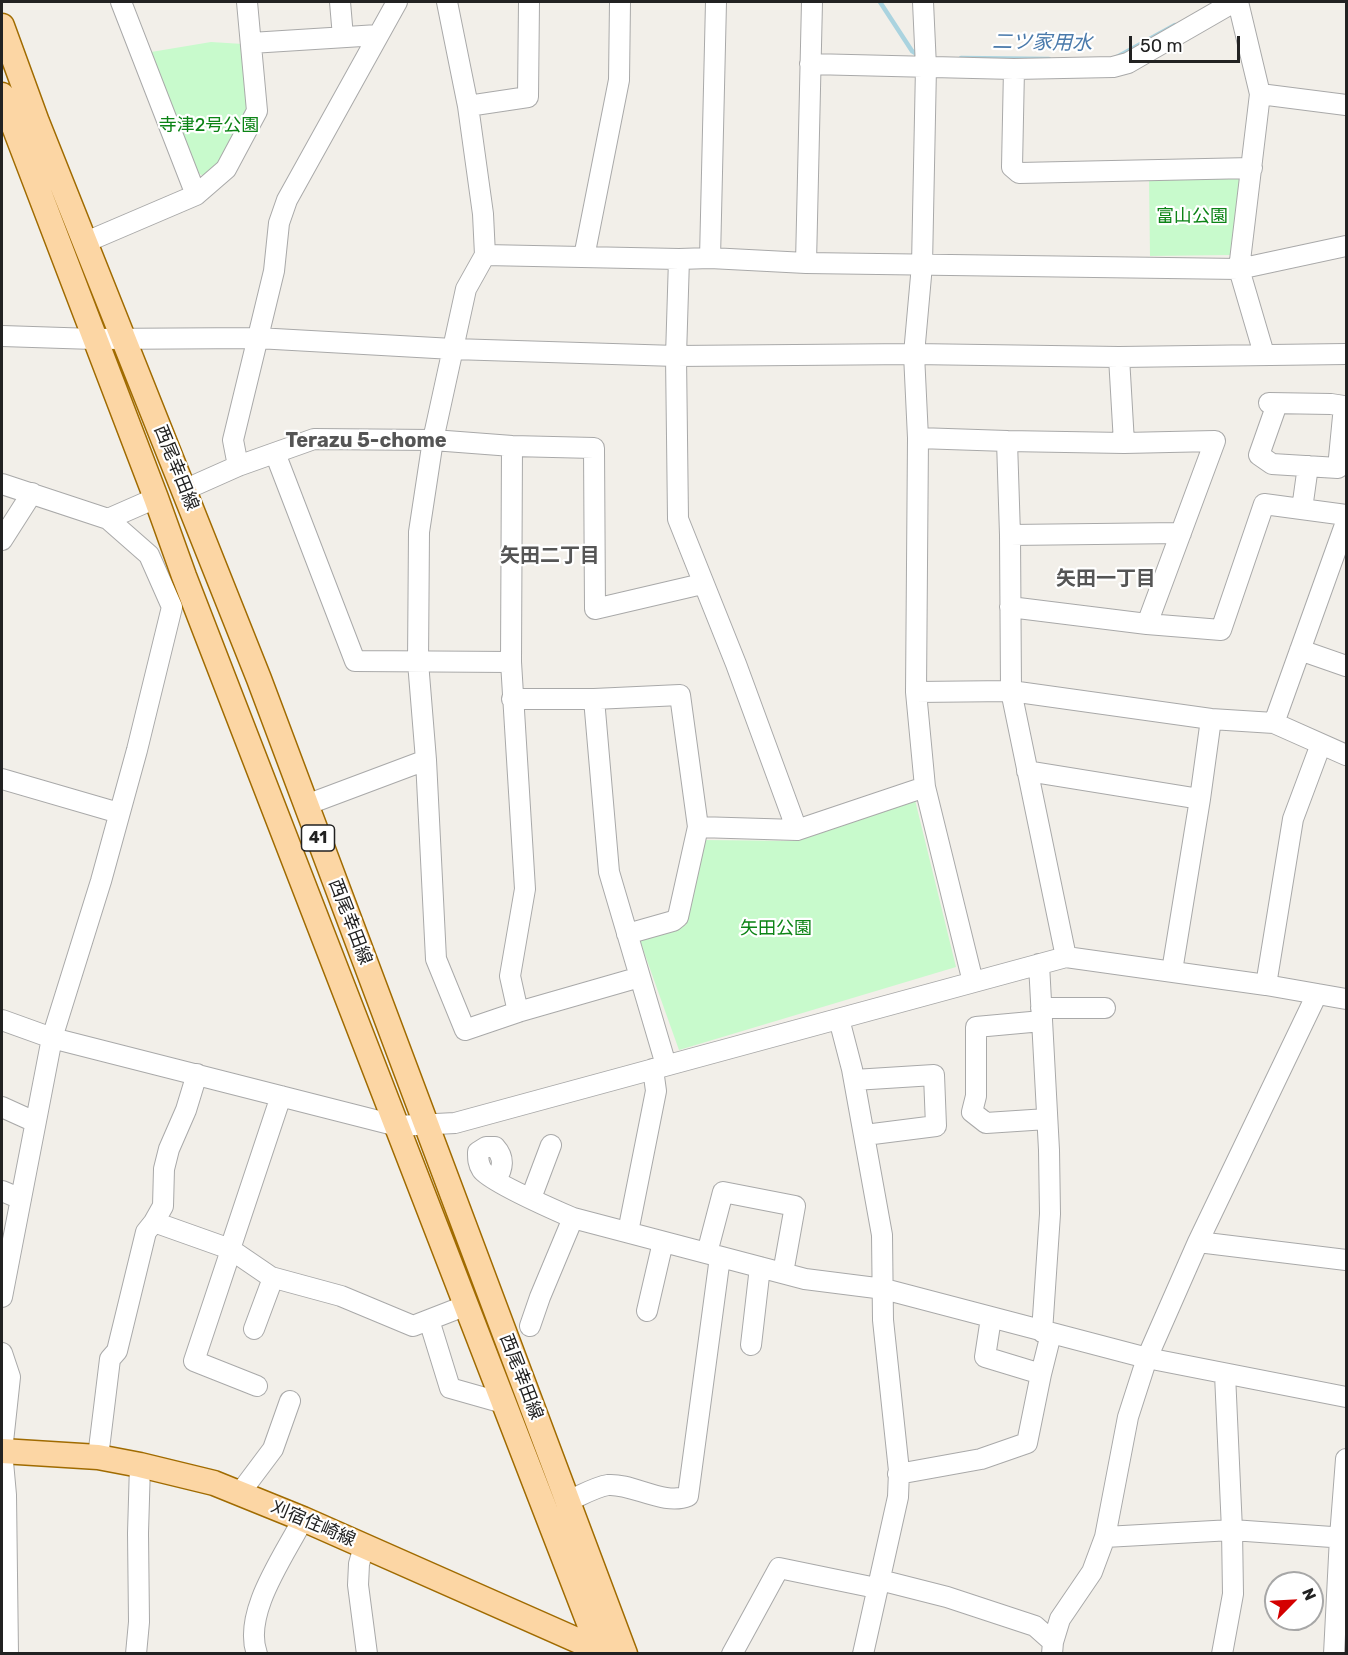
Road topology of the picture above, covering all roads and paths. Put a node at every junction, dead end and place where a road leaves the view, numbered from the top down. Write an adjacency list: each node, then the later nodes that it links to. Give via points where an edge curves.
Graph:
1 (120, 2): 24 (street)
2 (247, 2): 15 (street)
3 (340, 2): 14 (street)
4 (397, 2): 13 (street)
5 (447, 2): 22 (street)
6 (529, 2): 22 (street, via 528,97)
7 (620, 2): 28 (street, via 619,80)
8 (716, 2): 29 (street)
9 (812, 2): 16 (street)
10 (923, 2): 17 (street)
11 (1236, 2): 18 (street, via 1128,63 1113,67); 19 (street)
12 (2, 26): 25 (main road, 西尾幸田線 / 41)
13 (378, 35): 14 (street); 36 (street, via 287,200)
14 (343, 37): 15 (street)
15 (251, 43): 24 (street, via 257,111 226,169)
16 (810, 64): 17 (street); 31 (street)
17 (926, 67): 18 (street); 32 (street)
18 (1014, 69): 23 (street, via 1012,166 1019,173)
19 (1260, 94): 21 (street); 23 (street)
20 (2, 95): 37 (main road, 西尾幸田線 / 41)
21 (1347, 105)
22 (468, 106): 27 (street)
23 (1252, 168): 33 (street)
24 (196, 195): 25 (street)
25 (86, 242): 35 (main road, 西尾幸田線 / 41)
26 (1347, 246): 33 (street)
27 (485, 255): 28 (street); 38 (street, via 466,289)
28 (584, 257): 30 (street)
29 (710, 258): 30 (street); 31 (street)
30 (679, 259): 42 (street)
31 (806, 263): 32 (street)
32 (922, 265): 33 (street); 39 (street)
33 (1239, 269): 40 (street)
34 (2, 336): 37 (street)
35 (124, 338): 36 (street); 37 (street); 54 (main road, 西尾幸田線 / 41)
36 (257, 338): 38 (street); 51 (street, via 233,440)
37 (94, 339): 56 (main road, 西尾幸田線 / 41)
38 (453, 348): 42 (street); 46 (street)
39 (914, 354): 42 (street); 43 (street); 45 (street)
40 (1264, 354): 41 (street); 43 (street)
41 (1347, 354)
42 (676, 356): 64 (street, via 678,519)
43 (1119, 357): 48 (street)
44 (1344, 435): 52 (street, via 1338,468); 52 (street, via 1344,406 1273,403 1259,455 1272,464)
45 (918, 438): 47 (street); 72 (street)
46 (433, 440): 49 (street); 50 (street, via 314,439); 68 (street, via 419,532)
47 (1007, 441): 48 (street); 62 (street)
48 (1124, 443): 61 (street, via 1215,441)
49 (512, 446): 64 (street, via 594,448 595,609); 69 (street)
50 (275, 453): 51 (street); 68 (street, via 355,661)
51 (238, 466): 54 (street)
52 (1308, 466): 57 (street)
53 (2, 484): 55 (street)
54 (184, 490): 84 (main road, 西尾幸田線 / 41)
55 (32, 493): 59 (street); 63 (street)
56 (156, 498): 59 (street); 111 (main road, 西尾幸田線 / 41)
57 (1302, 509): 58 (street); 66 (street, via 1264,504 1221,630)
58 (1347, 515)
59 (108, 519): 85 (street, via 149,555 172,607)
60 (1347, 522): 67 (street)
61 (1181, 533): 62 (street); 66 (street)
62 (1010, 535): 65 (street)
63 (2, 540)
64 (702, 584): 87 (street)
65 (1010, 607): 66 (street); 71 (street)
66 (1147, 624)
67 (1300, 650): 70 (street); 76 (street)
68 (418, 662): 69 (street); 79 (street)
69 (511, 662): 73 (street)
70 (1347, 666)
71 (1011, 691): 72 (street); 75 (street); 80 (street)
72 (916, 692): 82 (street)
73 (512, 699): 74 (street); 98 (street, via 525,889 510,976)
74 (594, 699): 86 (street, via 680,694); 88 (street, via 609,872)
75 (1211, 719): 76 (street); 83 (street)
76 (1274, 723): 77 (street)
77 (1321, 744): 78 (street); 94 (street, via 1293,819)
78 (1347, 755)
79 (426, 760): 84 (street); 98 (street, via 436,959 465,1030)
80 (1026, 771): 83 (street); 89 (street)
81 (2, 779): 85 (street)
82 (925, 787): 87 (street); 93 (street)
83 (1200, 799): 91 (street)
84 (306, 806): 110 (main road, 西尾幸田線 / 41)
85 (119, 813): 102 (street)
86 (698, 827): 87 (street); 88 (street, via 678,917)
87 (797, 830)
88 (627, 934): 92 (street)
89 (1066, 957): 90 (street); 91 (street)
90 (1039, 964): 93 (street); 99 (street)
91 (1172, 971): 94 (street)
92 (640, 977): 98 (street); 103 (street)
93 (973, 982): 100 (street)
94 (1266, 985): 95 (street)
95 (1317, 994): 96 (street); 122 (street)
96 (1347, 999)
97 (1105, 1008): 99 (street)
98 (518, 1012)
99 (1042, 1015): 108 (street); 108 (street, via 976,1027 976,1096 972,1112 986,1122)
100 (839, 1019): 103 (street); 105 (street)
101 (4, 1021): 102 (street)
102 (52, 1038): 104 (street); 109 (street)
103 (660, 1067): 110 (street, via 455,1123); 120 (street)
104 (198, 1074): 106 (street); 119 (street, via 169,1149 163,1206)
105 (854, 1080): 112 (street); 112 (street, via 934,1075 936,1126)
106 (280, 1096): 111 (street); 123 (street)
107 (2, 1107): 109 (street)
108 (1047, 1119): 138 (street)
109 (36, 1122): 117 (street)
110 (426, 1125): 111 (street); 154 (main road, 西尾幸田線 / 41)
111 (398, 1126): 132 (main road, 西尾幸田線 / 41)
112 (865, 1135): 130 (street, via 882,1235)
113 (551, 1145): 116 (street)
114 (496, 1180): 116 (street)
115 (2, 1191): 117 (street)
116 (531, 1198): 118 (street)
117 (21, 1199): 125 (street)
118 (573, 1218): 120 (street); 136 (street)
119 (154, 1222): 123 (street); 149 (street, via 146,1232 117,1351 110,1359)
120 (628, 1232): 121 (street)
121 (663, 1242): 124 (street); 133 (street)
122 (1198, 1242): 126 (street); 141 (street)
123 (230, 1249): 129 (street); 144 (street, via 194,1361)
124 (714, 1255): 127 (street); 128 (street, via 723,1192 795,1206); 154 (street, via 688,1496 681,1499 608,1485)
125 (5, 1257): 131 (street)
126 (1347, 1260)
127 (760, 1267): 128 (street); 139 (street)
128 (783, 1273): 130 (street)
129 (273, 1278): 135 (street, via 341,1296 413,1326); 137 (street)
130 (884, 1289): 134 (street); 152 (street, via 883,1320)
131 (2, 1297)
132 (467, 1305): 135 (street); 147 (main road, 西尾幸田線 / 41)
133 (647, 1311)
134 (991, 1318): 138 (street); 142 (street, via 985,1358)
135 (429, 1320): 147 (street, via 450,1388)
136 (531, 1326)
137 (254, 1329)
138 (1047, 1333): 141 (street); 142 (street)
139 (751, 1345)
140 (2, 1353): 148 (street, via 10,1377)
141 (1147, 1358): 143 (street); 157 (street, via 1128,1417)
142 (1041, 1374): 152 (street, via 1027,1443 981,1459)
143 (1225, 1374): 145 (street); 156 (street)
144 (257, 1386)
145 (1347, 1397)
146 (290, 1401): 153 (street, via 273,1449)
147 (503, 1403): 162 (main road, 西尾幸田線 / 41)
148 (2, 1451): 149 (main road, 刈宿住崎線); 163 (street)
149 (98, 1457): 151 (main road, 刈宿住崎線)
150 (1347, 1459): 158 (street)
151 (140, 1465): 153 (main road, 刈宿住崎線, via 187,1475); 164 (street)
152 (898, 1474): 160 (street, via 898,1497)
153 (240, 1493): 155 (main road, 刈宿住崎線)
154 (568, 1501): 167 (main road, 西尾幸田線 / 41)
155 (303, 1519): 159 (main road, 刈宿住崎線); 165 (street, via 257,1609)
156 (1232, 1530): 157 (street); 158 (street); 170 (street, via 1233,1594)
157 (1105, 1537): 161 (street, via 1092,1572 1060,1619)
158 (1343, 1537): 171 (street)
159 (364, 1546): 162 (main road, 刈宿住崎線); 166 (street, via 358,1585)
160 (878, 1584): 161 (street, via 946,1597 1035,1626); 168 (street, via 779,1568); 169 (street)
161 (1052, 1648)
162 (603, 1652)
163 (8, 1653)
164 (136, 1653)
165 (257, 1653)
166 (367, 1653)
167 (625, 1653)
168 (732, 1653)
169 (863, 1653)
170 (1222, 1653)
171 (1334, 1653)

